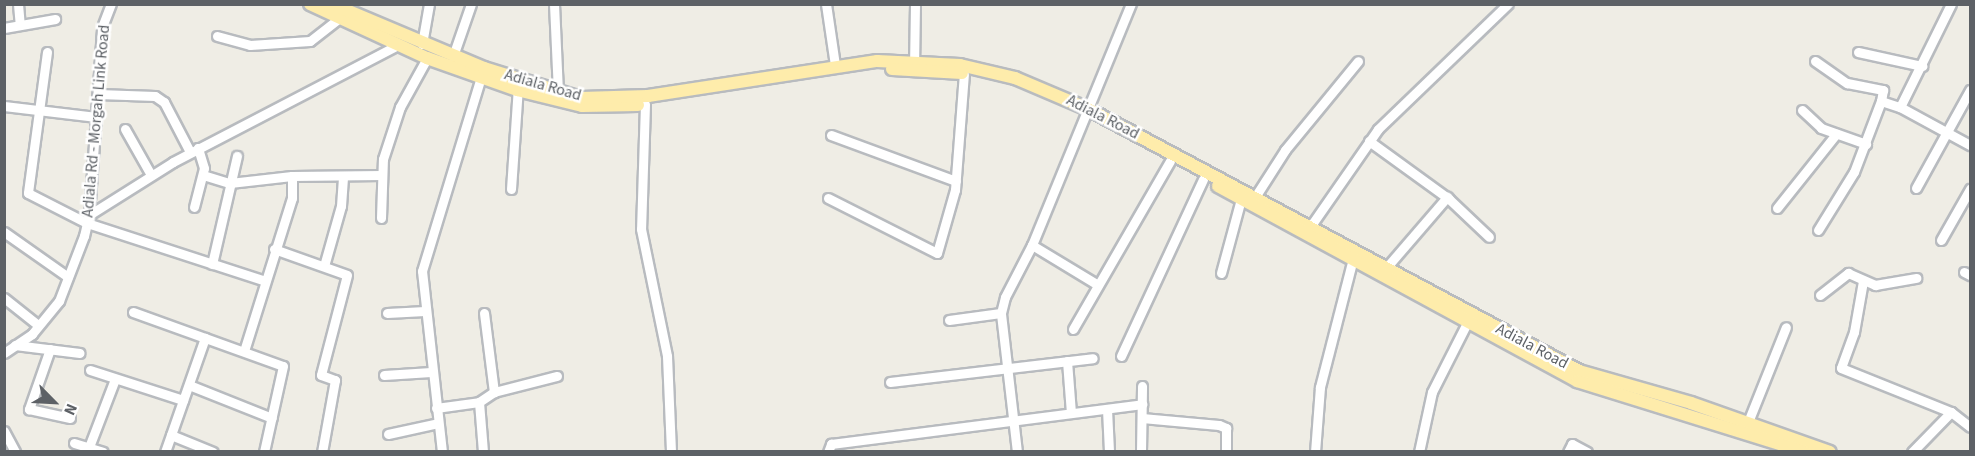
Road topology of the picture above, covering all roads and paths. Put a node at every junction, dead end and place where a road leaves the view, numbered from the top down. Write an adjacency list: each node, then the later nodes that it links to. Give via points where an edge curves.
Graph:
1 (18, 4): 17 (street)
2 (111, 4): 36 (street, Adiala Rd - Morgah Link Road, via 102,27)
3 (310, 4): 15 (main road, Adiala Road)
4 (332, 4): 20 (main road, Adiala Road)
5 (429, 4): 20 (street)
6 (471, 4): 24 (street)
7 (554, 4): 35 (street)
8 (826, 4): 28 (street)
9 (915, 4): 29 (street)
10 (1131, 4): 43 (street)
11 (1492, 4): 14 (street)
12 (1508, 4): 14 (street)
13 (1951, 4): 30 (street)
14 (1498, 13): 49 (street)
15 (339, 18): 19 (street, via 310,41 250,45); 21 (main road, Adiala Road)
16 (55, 20): 17 (street)
17 (20, 25): 18 (street)
18 (4, 28)
19 (217, 36)
20 (422, 44): 24 (main road, Adiala Road)
21 (398, 45): 25 (main road, Adiala Road); 52 (street, via 347,75 287,101)
22 (46, 52): 41 (street)
23 (1858, 52): 30 (street)
24 (453, 56): 31 (main road, Adiala Road)
25 (427, 58): 31 (main road, Adiala Road); 56 (street, via 400,107 383,159)
26 (1358, 61): 66 (street, via 1285,150)
27 (1815, 61): 37 (street, via 1847,82 1883,90)
28 (834, 65): 29 (main road, Adiala Road); 35 (main road, Adiala Road, via 648,96 581,98)
29 (914, 65): 32 (main road, Adiala Road); 38 (main road, Adiala Road, via 835,73); 43 (main road, Adiala Road, via 993,72 1051,90)
30 (1922, 66): 40 (street)
31 (482, 73): 33 (main road, Adiala Road); 93 (street, via 422,271)
32 (964, 74): 43 (main road, Adiala Road); 61 (street)
33 (518, 85): 35 (main road, Adiala Road); 38 (main road, Adiala Road, via 582,106); 64 (street)
34 (1971, 90): 46 (street)
35 (558, 92)
36 (98, 94): 44 (street, Adiala Rd - Morgah Link Road); 52 (street, via 155,96 164,102)
37 (1881, 101): 40 (street); 50 (street)
38 (645, 104): 150 (street, via 641,229 667,356)
39 (4, 106): 41 (street)
40 (1900, 107): 46 (street)
41 (40, 110): 44 (street); 73 (street, via 28,193)
42 (1802, 110): 47 (street, via 1814,124)
43 (1086, 113): 54 (main road, Adiala Road); 66 (main road, Adiala Road); 79 (street)
44 (96, 117): 73 (street, Adiala Rd - Morgah Link Road)
45 (125, 129): 57 (street)
46 (1946, 133): 51 (street); 63 (street)
47 (1836, 134): 50 (street); 71 (street)
48 (831, 135): 61 (street)
49 (1369, 141): 67 (street); 74 (street)
50 (1866, 144): 75 (street)
51 (1971, 145)
52 (194, 150): 55 (street); 57 (street)
53 (237, 156): 62 (street)
54 (1170, 161): 60 (main road, Adiala Road); 90 (street)
55 (203, 175): 62 (street); 70 (street)
56 (382, 175): 59 (street); 72 (street)
57 (151, 176): 73 (street)
58 (292, 176): 59 (street); 62 (street); 80 (street, via 292,198)
59 (343, 176): 83 (street, via 341,206)
60 (1203, 179): 69 (main road, Adiala Road); 109 (street)
61 (956, 181): 68 (street, via 937,253)
62 (230, 183): 82 (street)
63 (1916, 188)
64 (512, 189)
65 (1971, 189): 78 (street)
66 (1255, 197): 74 (main road, Adiala Road)
67 (1447, 197): 77 (street); 84 (street)
68 (828, 198)
69 (1241, 199): 81 (main road, Adiala Road); 85 (street)
70 (194, 207)
71 (1777, 208)
72 (381, 218)
73 (88, 219): 82 (street); 86 (street, Adiala Rd - Morgah Link Road)
74 (1310, 227): 84 (main road, Adiala Road)
75 (1818, 230)
76 (4, 232): 86 (street)
77 (1489, 237)
78 (1941, 240)
79 (1032, 245): 90 (street); 97 (street, via 1005,297)
80 (274, 249): 83 (street); 88 (street)
81 (1352, 262): 99 (main road, Adiala Road); 156 (street, via 1320,387)
82 (212, 264): 88 (street)
83 (324, 266): 147 (street, via 347,275 321,375 335,380)
84 (1386, 268): 133 (main road, Adiala Road, via 1579,371)
85 (1221, 273)
86 (68, 277): 100 (street, Adiala Rd - Morgah Link Road, via 59,301)
87 (1916, 278): 89 (street, via 1881,285)
88 (265, 281): 106 (street)
89 (1863, 281): 91 (street, via 1848,273); 127 (street, via 1854,332 1841,368)
90 (1098, 285): 102 (street)
91 (1820, 295)
92 (4, 298): 100 (street)
93 (425, 311): 95 (street); 114 (street)
94 (133, 312): 103 (street)
95 (387, 313)
96 (484, 313): 121 (street)
97 (1001, 314): 98 (street); 112 (street)
98 (949, 320)
99 (1467, 322): 141 (main road, Adiala Road, via 1577,381); 157 (street, via 1432,392)
100 (38, 325): 104 (street, Adiala Rd - Morgah Link Road)
101 (1786, 327): 133 (street)
102 (1073, 328)
103 (205, 338): 106 (street); 119 (street)
104 (15, 345): 105 (street); 107 (street, Adiala Rd - Morgah Link Road)
105 (50, 350): 108 (street); 129 (street, via 28,409)
106 (244, 351): 130 (street, via 283,366)
107 (4, 353)
108 (80, 353)
109 (1121, 356)
110 (1093, 358): 111 (street)
111 (1067, 361): 112 (street); 128 (street)
112 (1008, 368): 118 (street); 132 (street)
113 (90, 370): 117 (street)
114 (431, 372): 115 (street); 125 (street)
115 (384, 375)
116 (556, 376): 121 (street)
117 (115, 379): 122 (street); 140 (street)
118 (890, 382)
119 (189, 385): 122 (street); 130 (street)
120 (1142, 386): 124 (street)
121 (494, 392): 123 (street)
122 (183, 400): 138 (street)
123 (479, 402): 125 (street); 149 (street)
124 (1142, 404): 126 (street); 131 (street)
125 (436, 408): 134 (street)
126 (1107, 408): 128 (street); 153 (street)
127 (1951, 412): 135 (street); 161 (street)
128 (1071, 413): 132 (street)
129 (70, 418)
130 (272, 418): 146 (street)
131 (1142, 418): 154 (street); 155 (street, via 1220,425 1226,428)
132 (1014, 420): 151 (street, via 831,444); 152 (street)
133 (1748, 422): 141 (main road, Adiala Road)
134 (438, 423): 137 (street); 148 (street)
135 (1971, 427)
136 (4, 431): 142 (street)
137 (388, 434)
138 (171, 435): 144 (street); 145 (street)
139 (74, 443): 140 (street)
140 (89, 447): 143 (street)
141 (1797, 447): 160 (main road, Adiala Road)
142 (15, 452)
143 (103, 452)
144 (165, 452)
145 (213, 452)
146 (264, 452)
147 (322, 452)
148 (442, 452)
149 (483, 452)
150 (671, 452)
151 (828, 452)
152 (1017, 452)
153 (1109, 452)
154 (1142, 452)
155 (1226, 452)
156 (1315, 452)
157 (1419, 452)
158 (1568, 452): 159 (street, via 1572,444)
159 (1587, 452)
160 (1830, 452)
161 (1912, 452)

